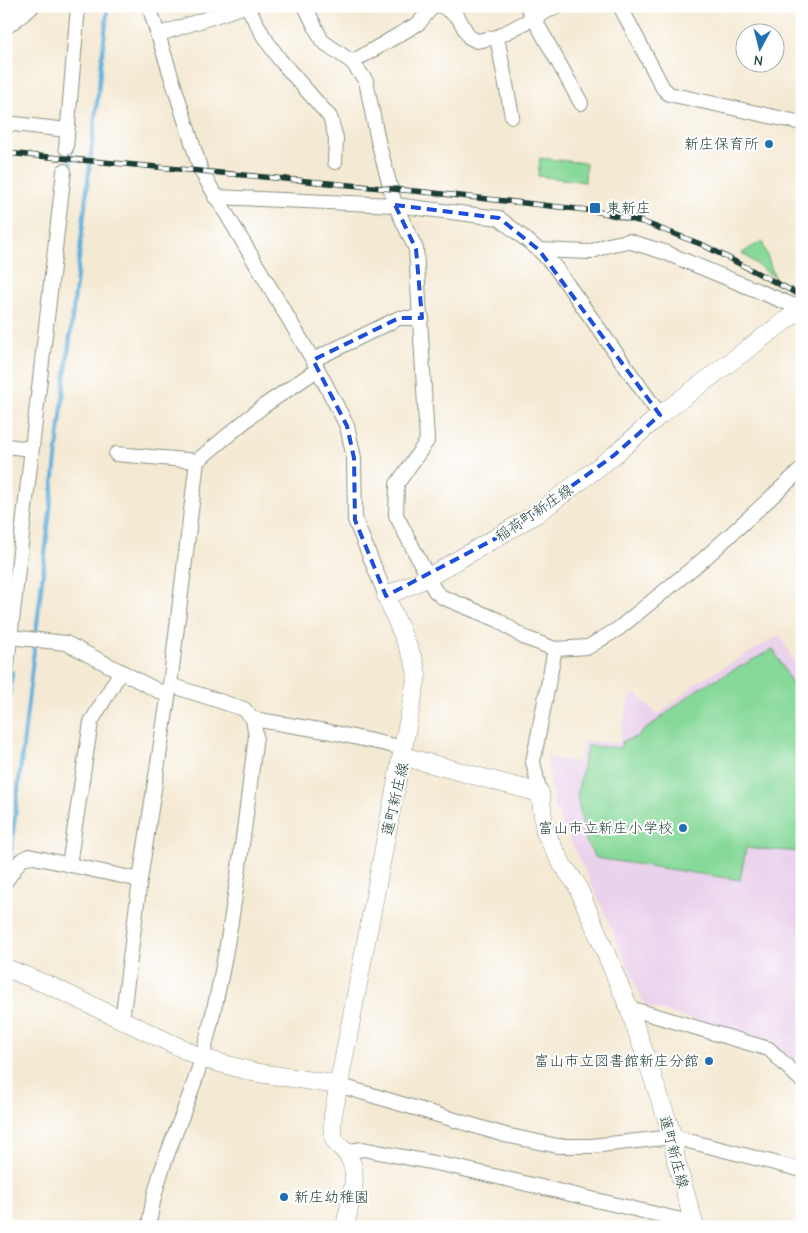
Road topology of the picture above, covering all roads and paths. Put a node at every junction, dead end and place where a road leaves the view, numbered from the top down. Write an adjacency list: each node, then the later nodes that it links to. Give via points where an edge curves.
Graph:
1 (28, 6): 11 (highway)
2 (78, 6): 19 (street)
3 (148, 6): 12 (street)
4 (246, 6): 12 (street); 21 (street, via 280,60 330,117 336,138)
5 (305, 6): 14 (street, via 322,41)
6 (434, 6): 14 (street, via 419,23)
7 (442, 6): 13 (street, via 458,17 469,37 477,41)
8 (557, 6): 10 (street)
9 (620, 6): 18 (street, via 669,94)
10 (531, 12): 13 (street); 15 (street)
11 (6, 23)
12 (157, 35): 23 (street, via 195,156)
13 (497, 37): 16 (street)
14 (352, 62): 24 (street, via 366,81)
15 (581, 102)
16 (512, 116)
17 (6, 123): 19 (street)
18 (802, 124)
19 (68, 130): 20 (street)
20 (66, 148)
21 (335, 162)
22 (64, 171): 31 (street)
23 (216, 197): 24 (street); 28 (street)
24 (395, 205): 25 (street, via 498,218); 27 (street, via 416,249)
25 (539, 250): 26 (street, via 590,252 628,241 664,252); 29 (street)
26 (802, 309): 29 (main road, 稲荷町新庄線)
27 (422, 318): 28 (street, via 399,318); 35 (street, via 427,441 397,484 396,515)
28 (315, 365): 33 (street); 36 (street, via 347,426 354,458 355,520)
29 (660, 415): 35 (main road, 稲荷町新庄線, via 613,456 538,513)
30 (6, 446): 31 (street)
31 (31, 449): 37 (street)
32 (116, 454): 33 (street)
33 (197, 461): 41 (street)
34 (802, 469): 38 (street, via 705,558 618,629 588,647)
35 (427, 578): 36 (main road, 稲荷町新庄線); 38 (street, via 442,598 498,620 523,637)
36 (386, 596): 43 (main road, via 417,675)
37 (10, 636): 39 (street, via 66,643); 40 (street)
38 (555, 649): 44 (street, via 533,762)
39 (121, 671): 41 (street); 45 (street, via 92,722)
40 (6, 673)
41 (169, 691): 42 (street, via 244,709); 46 (street)
42 (253, 719): 43 (street, via 326,731); 51 (street, via 256,736 230,924)
43 (403, 752): 44 (main road, 蓮町新庄線); 53 (main road, 蓮町新庄線)
44 (540, 794): 49 (main road, 蓮町新庄線, via 546,832 577,885)
45 (69, 864): 46 (street); 47 (street, via 29,856 20,861)
46 (140, 880): 50 (street)
47 (6, 881)
48 (6, 968): 50 (main road)
49 (629, 1008): 52 (street, via 769,1049); 54 (main road, 蓮町新庄線)
50 (122, 1021): 51 (main road)
51 (202, 1058): 53 (main road, via 253,1072); 58 (street, via 157,1184)
52 (802, 1081)
53 (338, 1085): 54 (street, via 505,1135 558,1146 591,1146); 55 (main road, via 331,1133 335,1144)
54 (673, 1137): 56 (street); 57 (main road, 蓮町新庄線, via 676,1161)
55 (344, 1152): 57 (street, via 363,1149 455,1167); 59 (main road, via 352,1164 354,1176)
56 (802, 1170)
57 (695, 1225)
58 (149, 1227)
59 (345, 1227)

